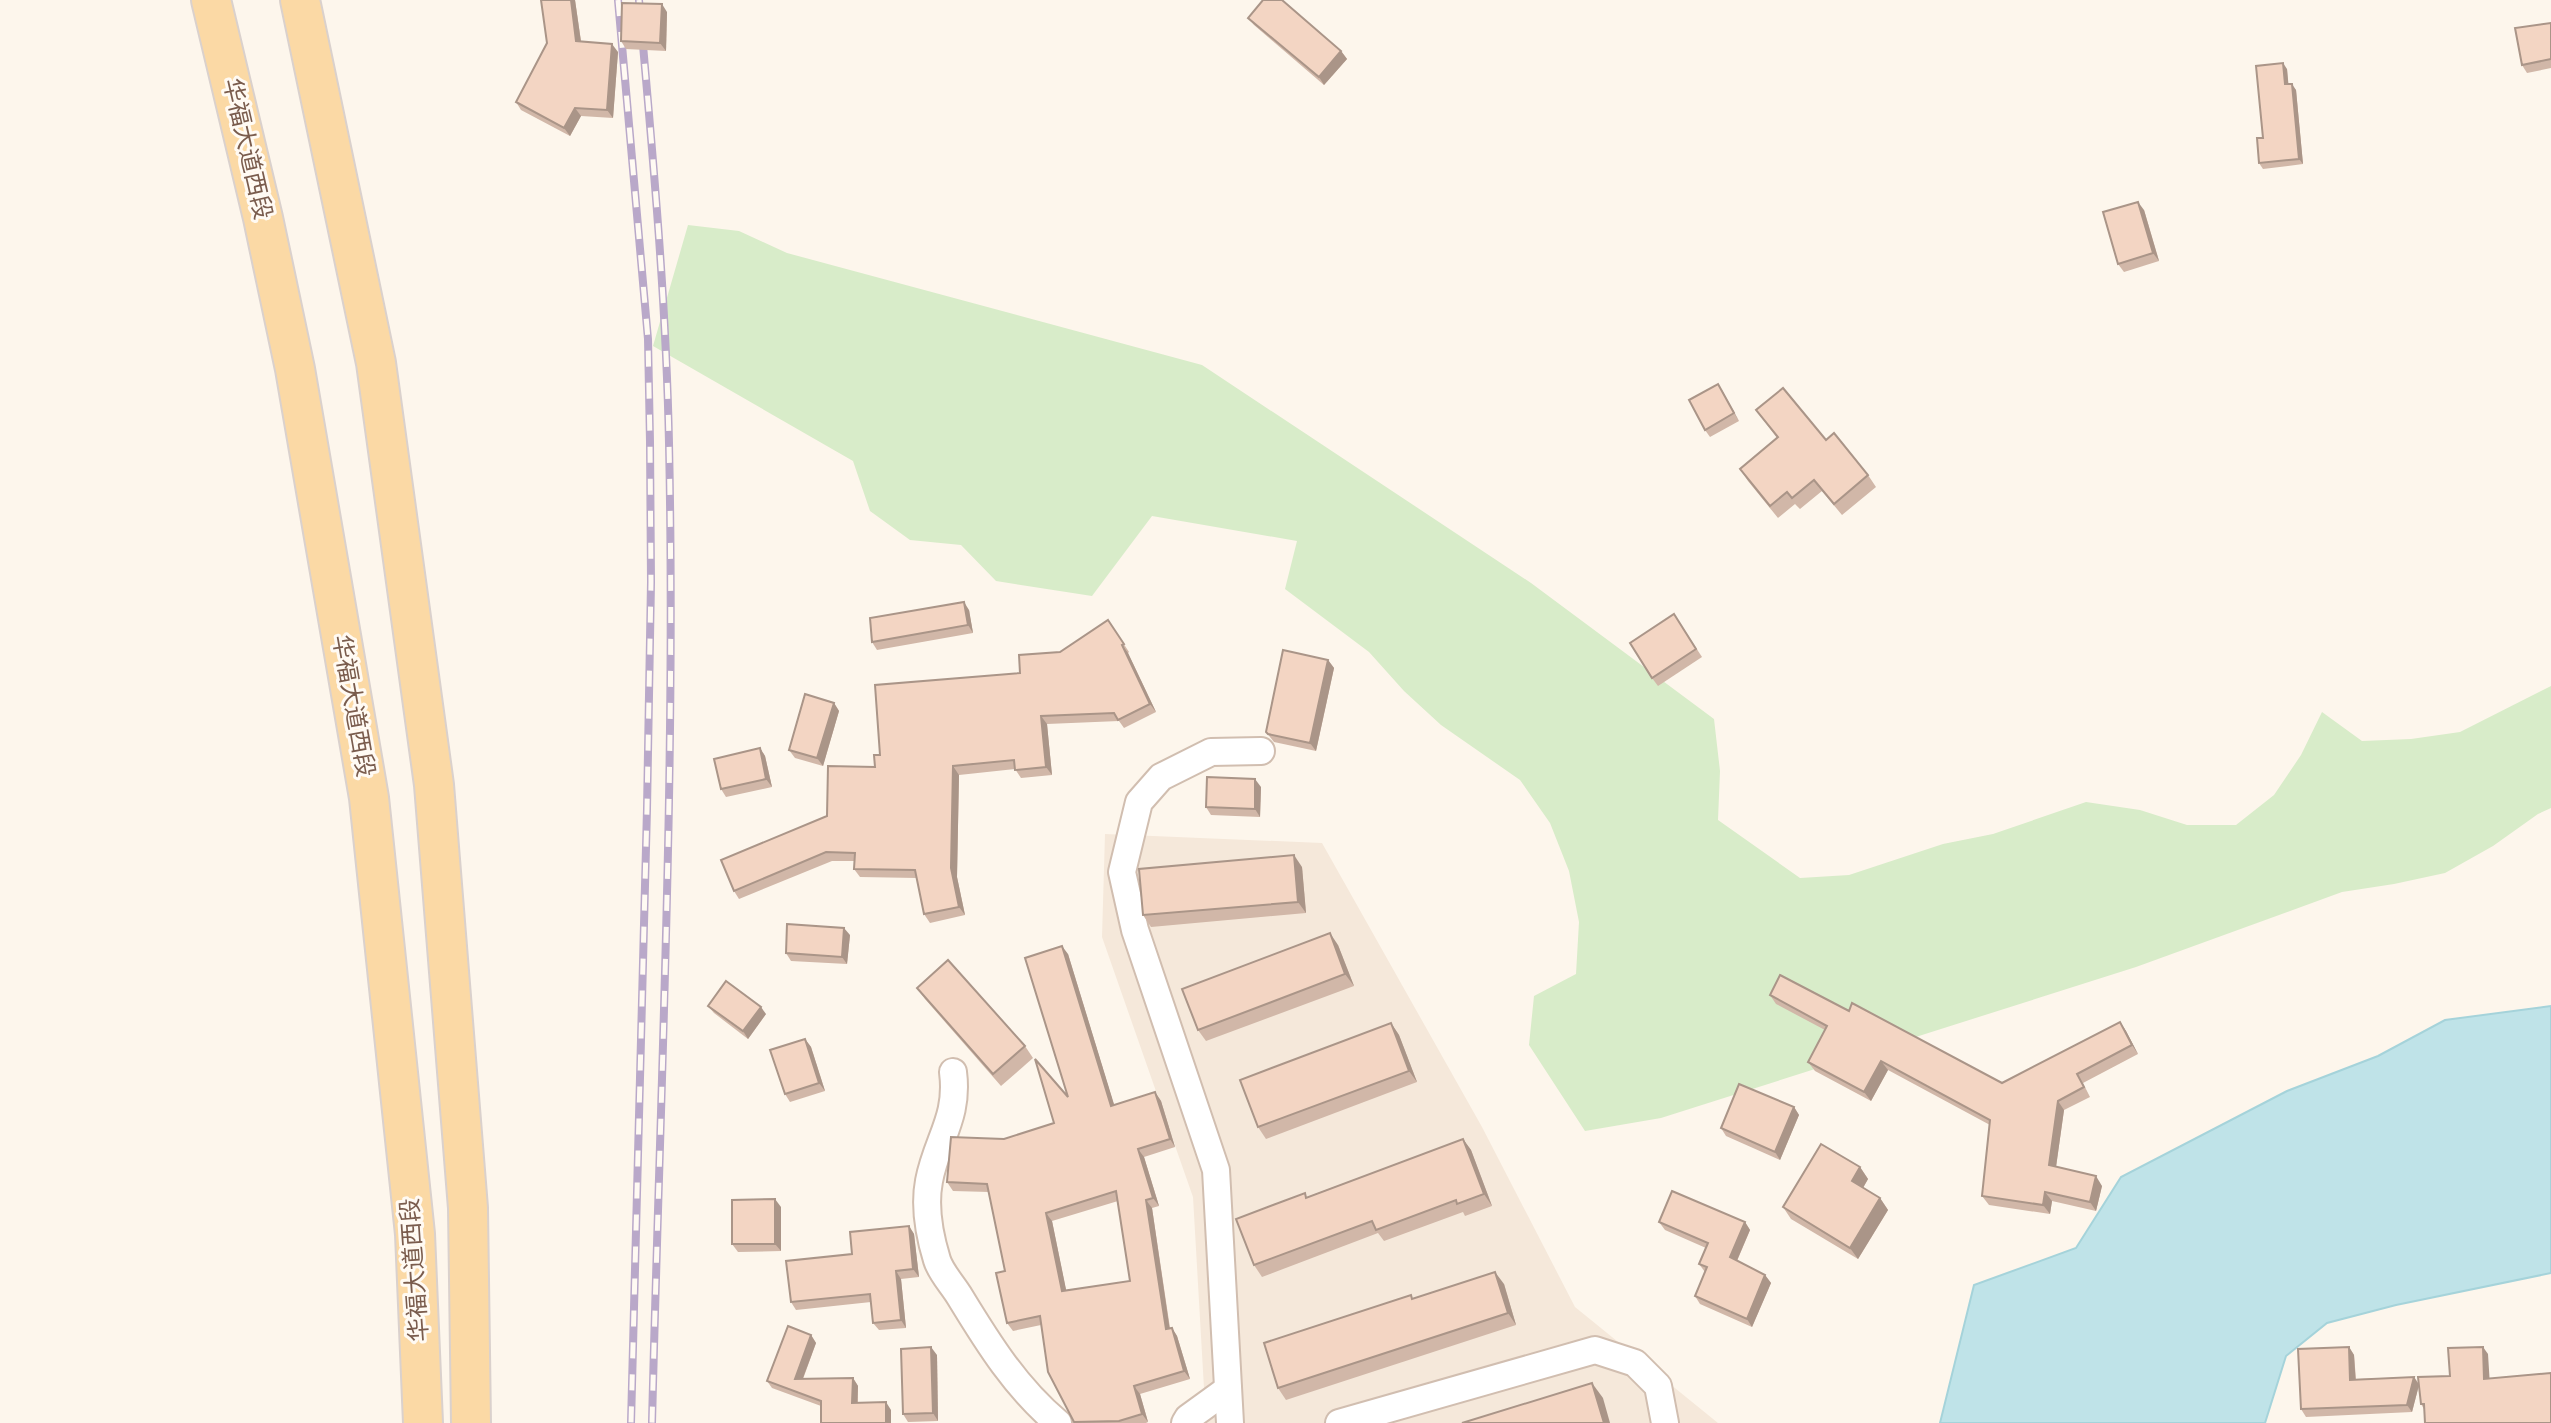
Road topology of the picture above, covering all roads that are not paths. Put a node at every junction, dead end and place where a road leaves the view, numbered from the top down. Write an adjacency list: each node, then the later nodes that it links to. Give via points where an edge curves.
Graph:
1 (211, 0): 7 (main road, 华福大道西段, via 295,369 369,798 415,1234)
2 (300, 0): 8 (main road, 华福大道西段, via 376,363 433,785 468,1208)
3 (1261, 751): 5 (street, via 1211,752 1161,776 1139,802 1122,872 1135,930 1216,1170)
4 (953, 1072): 9 (street, via 954,1105 935,1157 926,1202 938,1263 988,1344 1038,1406)
5 (1228, 1389): 10 (street); 11 (street)
6 (1663, 1421): 12 (street, via 1658,1386 1635,1363 1595,1350)
7 (423, 1423)
8 (471, 1423)
9 (1058, 1423)
10 (1185, 1423)
11 (1230, 1423)
12 (1339, 1423)

